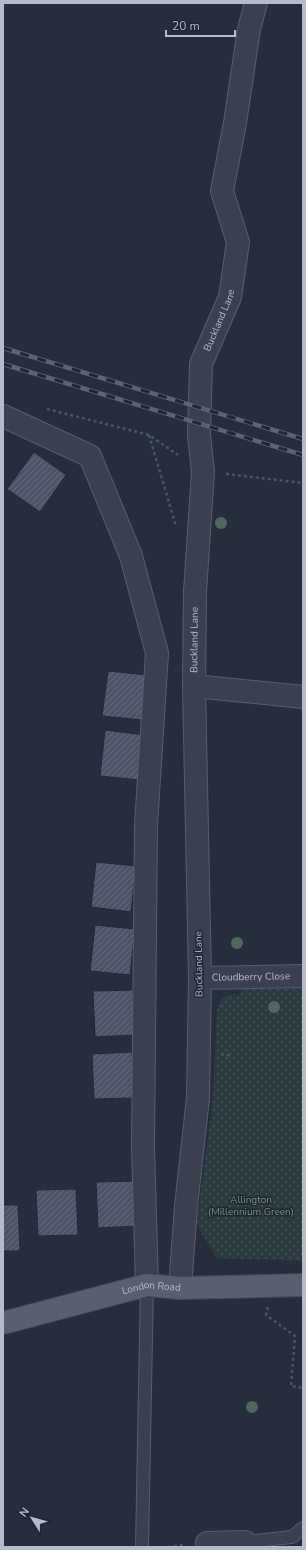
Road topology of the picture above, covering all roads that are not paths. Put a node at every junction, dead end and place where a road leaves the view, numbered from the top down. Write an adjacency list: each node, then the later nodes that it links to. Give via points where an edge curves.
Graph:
1 (256, 3): 3 (street, Buckland Lane, via 249,29 222,191 238,242 230,297 201,364 200,435 204,472 195,592)
2 (3, 416): 7 (street, via 90,456 132,556 157,653 146,825 143,1148)
3 (194, 686): 4 (street); 6 (street, Buckland Lane)
4 (303, 697)
5 (303, 976): 6 (street, Cloudberry Close)
6 (200, 978): 9 (street, Buckland Lane, via 198,1098)
7 (147, 1285): 9 (main road, London Road); 10 (main road, London Road); 14 (lane)
8 (303, 1285): 9 (main road, London Road)
9 (180, 1288)
10 (3, 1323)
11 (303, 1528): 13 (lane, via 292,1537)
12 (207, 1543): 13 (street)
13 (245, 1544)
14 (140, 1545)

